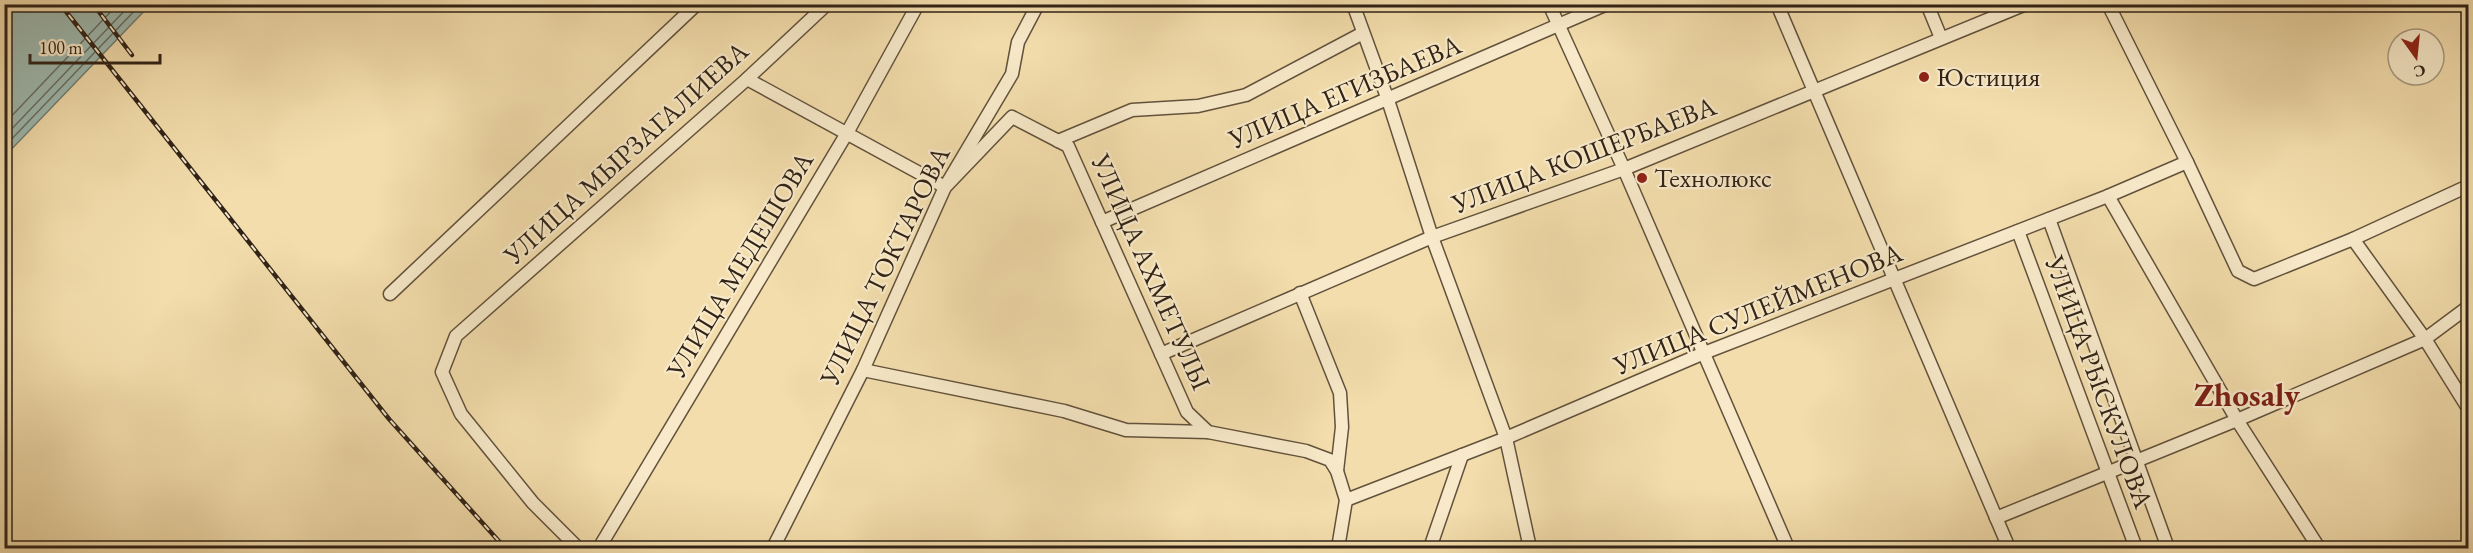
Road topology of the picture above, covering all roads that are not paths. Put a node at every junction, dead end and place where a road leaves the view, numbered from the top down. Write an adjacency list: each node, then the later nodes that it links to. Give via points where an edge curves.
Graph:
1 (697, 4): 32 (street)
2 (827, 4): 15 (street, УЛИЦА МЫРЗАГАЛИЕВА)
3 (918, 4): 18 (street, УЛИЦА МЕДЕШОВА)
4 (1038, 4): 23 (street, УЛИЦА ТОКТАРОВА, via 1018,42 1012,74)
5 (1353, 4): 13 (street)
6 (1549, 4): 12 (street)
7 (1607, 4): 12 (street, УЛИЦА ЕГИЗБАЕВА)
8 (1777, 4): 16 (street)
9 (1927, 4): 14 (street)
10 (2026, 4): 14 (street, УЛИЦА КОШЕРБАЕВА)
11 (2108, 4): 20 (street)
12 (1559, 27): 17 (street, УЛИЦА ЕГИЗБАЕВА); 21 (street)
13 (1363, 33): 17 (street); 19 (street, УЛИЦА АХМЕТУЛЫ, via 1246,95 1198,106 1132,110)
14 (1941, 38): 16 (street, УЛИЦА КОШЕРБАЕВА)
15 (747, 79): 18 (street); 48 (street, УЛИЦА МЫРЗАГАЛИЕВА, via 456,336 442,372 461,414 534,503)
16 (1815, 90): 21 (street, УЛИЦА КОШЕРБАЕВА); 30 (street)
17 (1388, 100): 26 (street, УЛИЦА ЕГИЗБАЕВА); 28 (street)
18 (847, 133): 23 (street); 49 (street, УЛИЦА МЕДЕШОВА)
19 (1058, 141): 23 (street, УЛИЦА АХМЕТУЛЫ, via 1012,117); 26 (street, УЛИЦА АХМЕТУЛЫ, via 1068,146)
20 (2187, 162): 24 (street, УЛИЦА СУЛЕЙМЕНОВА); 29 (street, via 2238,271 2253,279)
21 (1624, 169): 28 (street, УЛИЦА КОШЕРБАЕВА); 35 (street)
22 (2469, 186): 29 (street)
23 (945, 187): 37 (street, УЛИЦА ТОКТАРОВА)
24 (2108, 196): 25 (street, УЛИЦА СУЛЕЙМЕНОВА); 39 (street)
25 (2049, 219): 27 (street, УЛИЦА СУЛЕЙМЕНОВА); 43 (street)
26 (1102, 222): 36 (street, УЛИЦА АХМЕТУЛЫ)
27 (2018, 231): 30 (street, УЛИЦА СУЛЕЙМЕНОВА); 45 (street, УЛИЦА РЫСКУЛОВА)
28 (1432, 237): 31 (street, УЛИЦА КОШЕРБАЕВА); 41 (street)
29 (2353, 239): 34 (street)
30 (1896, 279): 35 (street, УЛИЦА СУЛЕЙМЕНОВА); 47 (street)
31 (1300, 293): 36 (street, УЛИЦА КОШЕРБАЕВА); 44 (street, via 1340,393 1342,427)
32 (390, 294)
33 (2469, 307): 34 (street)
34 (2425, 339): 38 (street); 39 (street)
35 (1704, 353): 41 (street, УЛИЦА СУЛЕЙМЕНОВА); 54 (street)
36 (1161, 354): 40 (street, УЛИЦА АХМЕТУЛЫ, via 1187,412)
37 (863, 370): 40 (street, via 1064,411 1126,430); 50 (street, УЛИЦА ТОКТАРОВА)
38 (2469, 408)
39 (2237, 420): 43 (street); 58 (street)
40 (1208, 432): 44 (street, via 1306,451 1330,460)
41 (1506, 438): 42 (street, УЛИЦА СУЛЕЙМЕНОВА); 53 (street)
42 (1462, 455): 46 (street, УЛИЦА СУЛЕЙМЕНОВА); 52 (street)
43 (2137, 461): 45 (street); 57 (street)
44 (1337, 471): 46 (street)
45 (2107, 473): 47 (street); 56 (street, УЛИЦА РЫСКУЛОВА)
46 (1346, 500): 51 (street)
47 (1996, 518): 55 (street)
48 (578, 549)
49 (599, 549)
50 (773, 549)
51 (1338, 549)
52 (1430, 549)
53 (1530, 549)
54 (1788, 549)
55 (2009, 549)
56 (2136, 549)
57 (2168, 549)
58 (2319, 549)

